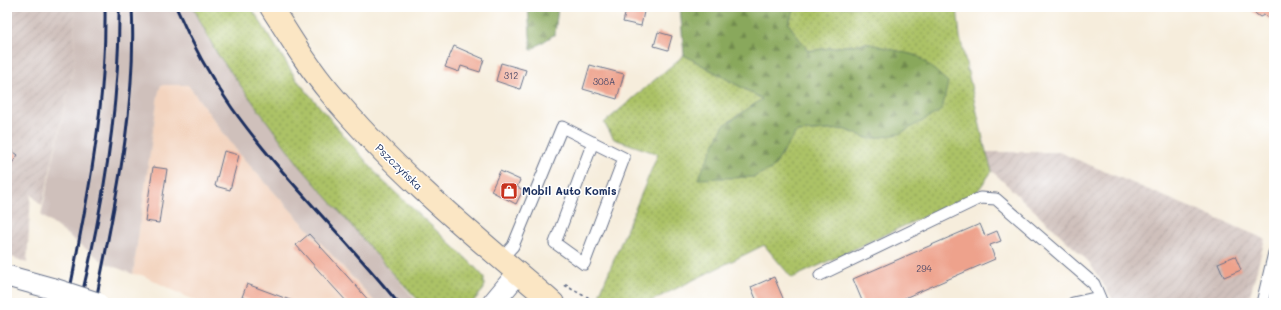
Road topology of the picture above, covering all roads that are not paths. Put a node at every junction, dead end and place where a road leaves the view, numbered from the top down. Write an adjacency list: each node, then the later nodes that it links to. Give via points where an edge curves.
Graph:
1 (271, 7): 4 (main road, Pszczyńska, via 330,93 365,134 408,177)
2 (593, 142): 2 (lane, via 555,243 584,264 624,158); 4 (lane, via 562,127 513,246)
3 (1274, 253): 13 (lane)
4 (501, 259): 5 (main road, Pszczyńska)
5 (518, 273): 10 (street); 11 (main road, Pszczyńska)
6 (820, 275): 8 (lane, via 980,198 996,199 1094,284)
7 (7, 276): 9 (street, bridge)
8 (1100, 300): 12 (lane)
9 (97, 303)
10 (493, 303)
11 (553, 303)
12 (1073, 303)
13 (1262, 303)

